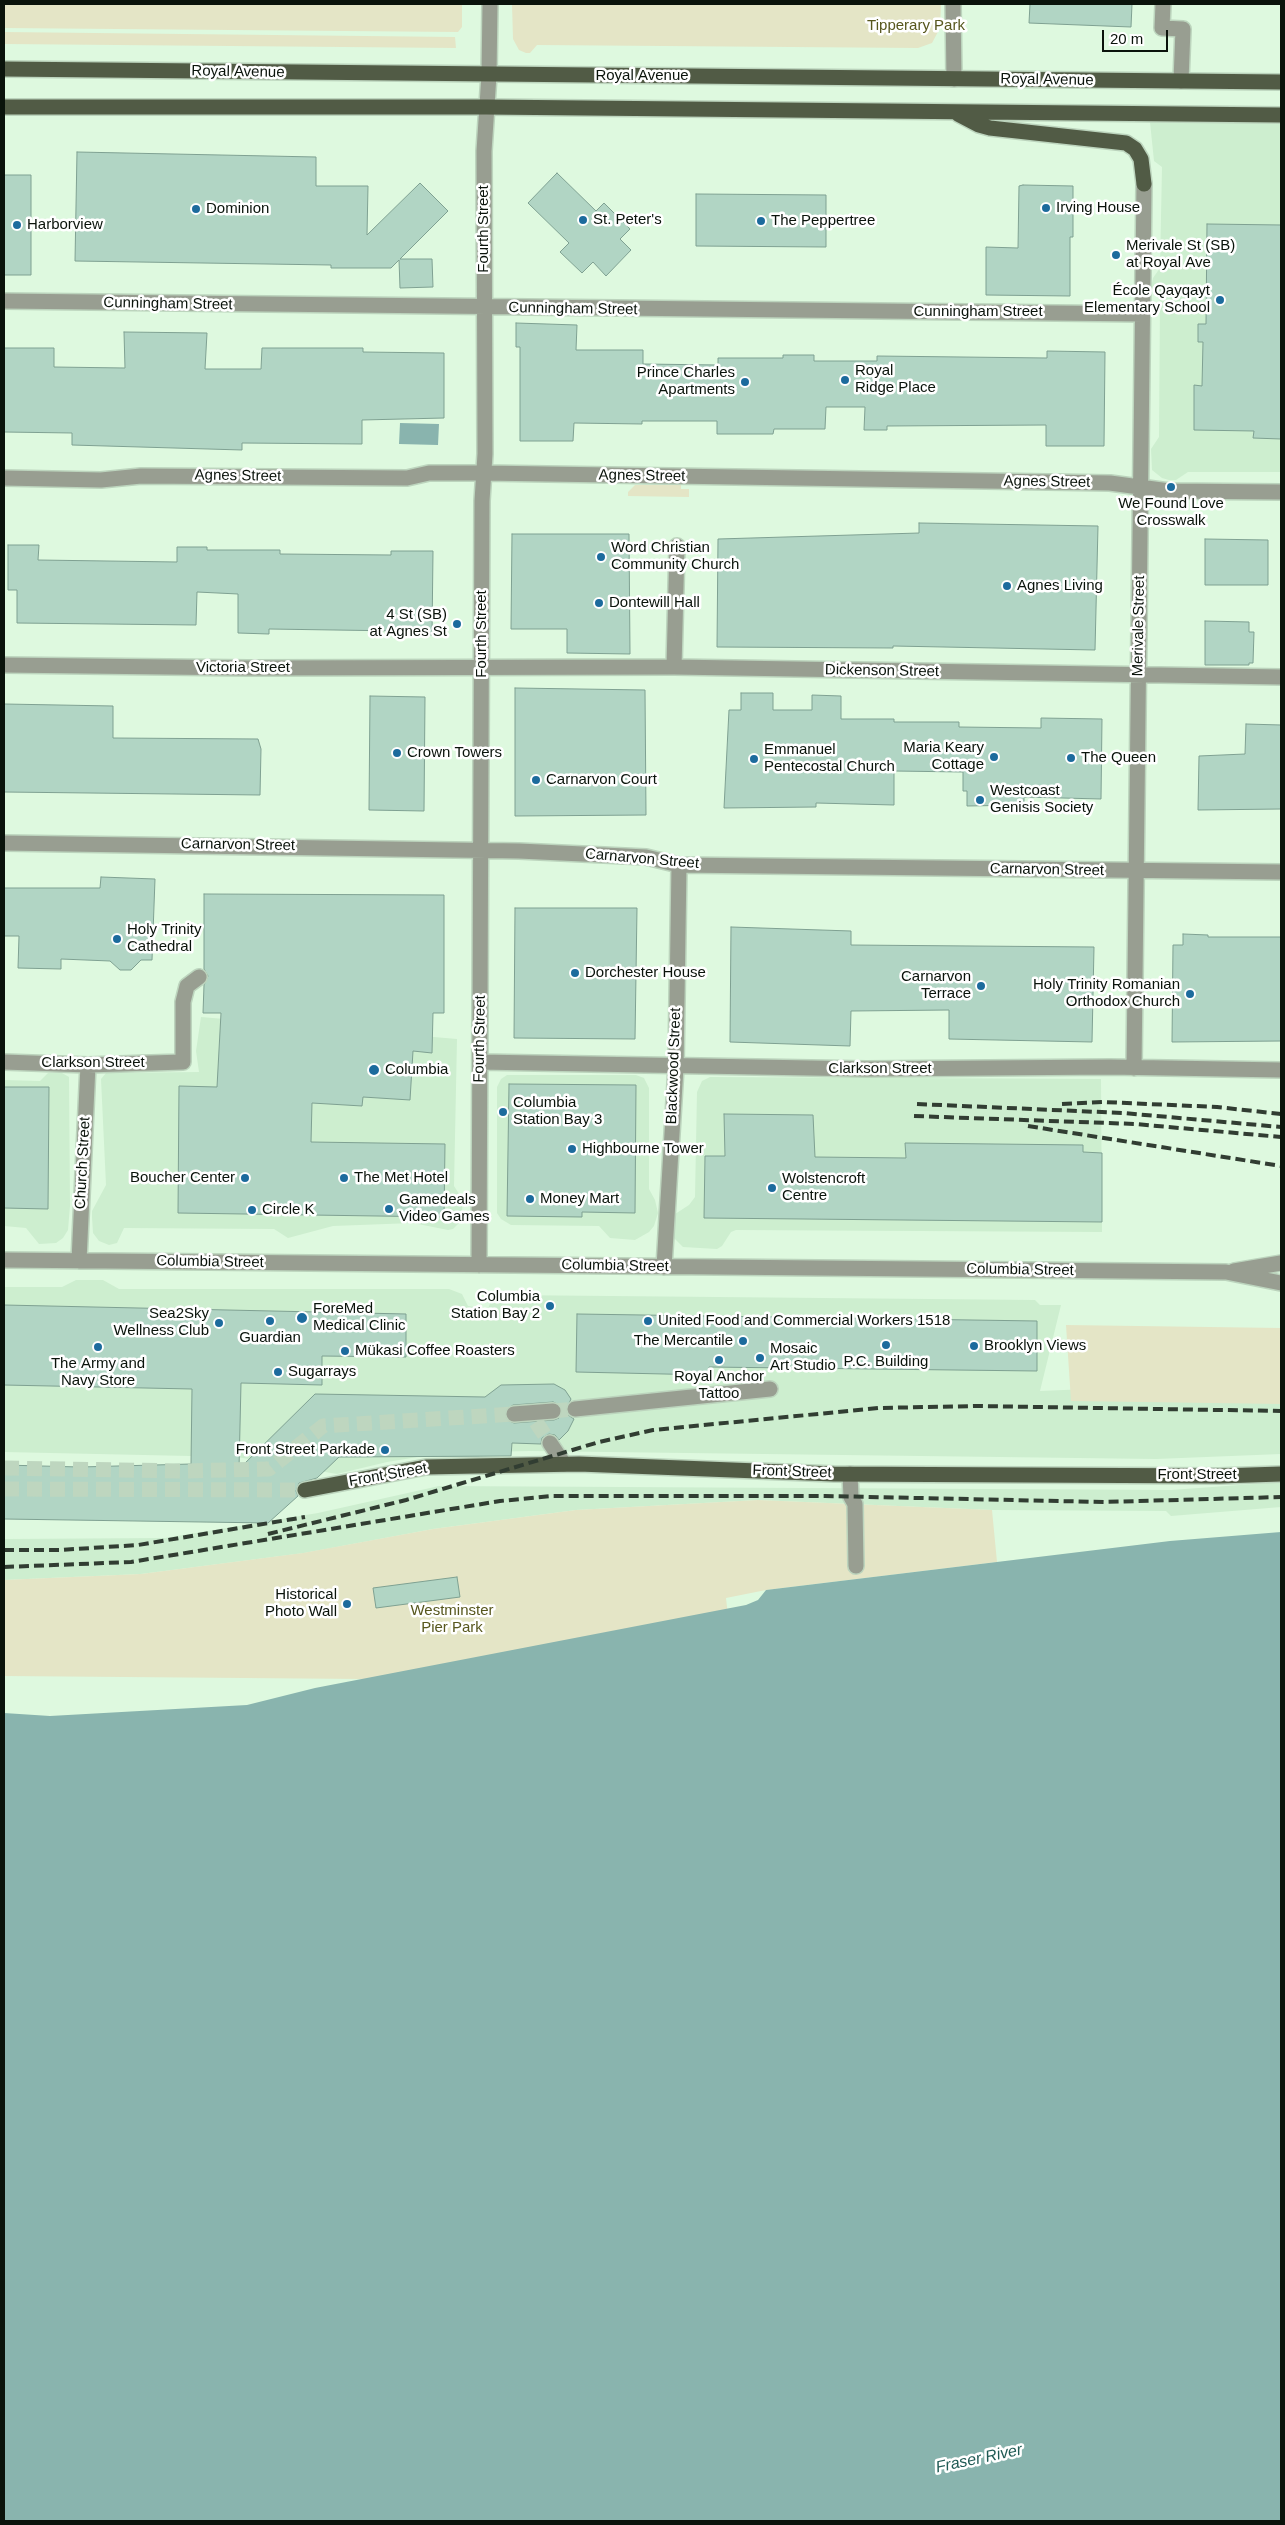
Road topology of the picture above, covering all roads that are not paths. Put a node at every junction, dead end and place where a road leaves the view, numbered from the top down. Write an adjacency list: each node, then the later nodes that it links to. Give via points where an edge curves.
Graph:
1 (490, 4): 5 (street, Fourth Street)
2 (953, 4): 6 (street)
3 (1163, 4): 7 (street, via 1162,28 1183,29)
4 (4, 69): 5 (main road, Royal Avenue)
5 (489, 75): 6 (main road, Royal Avenue); 10 (street, Fourth Street)
6 (954, 79): 7 (main road, Royal Avenue)
7 (1181, 81): 8 (main road, Royal Avenue)
8 (1281, 82)
9 (4, 107): 10 (main road)
10 (486, 107): 11 (main road); 15 (street, Fourth Street)
11 (954, 112): 12 (main road); 13 (main road, via 979,126 990,128 1126,143 1141,159)
12 (1281, 116)
13 (1144, 184): 16 (street, Merivale Street)
14 (4, 301): 15 (street, Cunningham Street)
15 (484, 307): 16 (street, Cunningham Street); 17 (street, Fourth Street)
16 (1143, 314): 19 (street, Merivale Street)
17 (485, 474): 18 (street, Agnes Street, via 429,473 407,478); 19 (street, Agnes Street, via 1110,483); 23 (street, Fourth Street, via 482,501)
18 (4, 478)
19 (1141, 488): 20 (street, Agnes Street); 25 (street, Merivale Street)
20 (1281, 492)
21 (677, 546): 24 (street)
22 (4, 665): 23 (street, Victoria Street)
23 (482, 666): 24 (street, Dickenson Street); 28 (street, Fourth Street)
24 (674, 667): 25 (street, Dickenson Street)
25 (1138, 673): 26 (street, Dickenson Street); 30 (street, Merivale Street)
26 (1281, 677)
27 (4, 843): 28 (street, Carnarvon Street)
28 (482, 850): 29 (street, Carnarvon Street, via 646,857); 34 (street, Fourth Street)
29 (679, 865): 30 (street, Carnarvon Street); 36 (street, Blackwood Street)
30 (1136, 871): 31 (street, Carnarvon Street); 37 (street, Merivale Street)
31 (1281, 872)
32 (199, 977): 35 (street, Clarkson Street, via 187,986 183,1002 183,1062)
33 (4, 1062): 35 (street, Clarkson Street)
34 (480, 1062): 36 (street, Clarkson Street); 42 (street, Fourth Street)
35 (88, 1064): 40 (street, Church Street)
36 (676, 1067): 37 (street, Clarkson Street); 43 (street, Blackwood Street)
37 (1134, 1068): 38 (street, Clarkson Street)
38 (1281, 1070)
39 (4, 1260): 40 (street, Columbia Street)
40 (80, 1261): 42 (street, Columbia Street)
41 (1281, 1263): 44 (street, Columbia Street)
42 (479, 1265): 43 (street, Columbia Street)
43 (664, 1267): 44 (street, Columbia Street)
44 (1226, 1272): 45 (street, Columbia Street)
45 (1281, 1283)
46 (770, 1389): 47 (street)
47 (575, 1409)
48 (553, 1411): 49 (street, via 533,1417)
49 (514, 1414)
50 (550, 1443): 51 (street)
51 (564, 1464): 52 (main road, Front Street); 54 (main road, Front Street, via 426,1467)
52 (850, 1474): 53 (main road, Front Street); 55 (street)
53 (1281, 1474)
54 (305, 1490)
55 (856, 1566)

